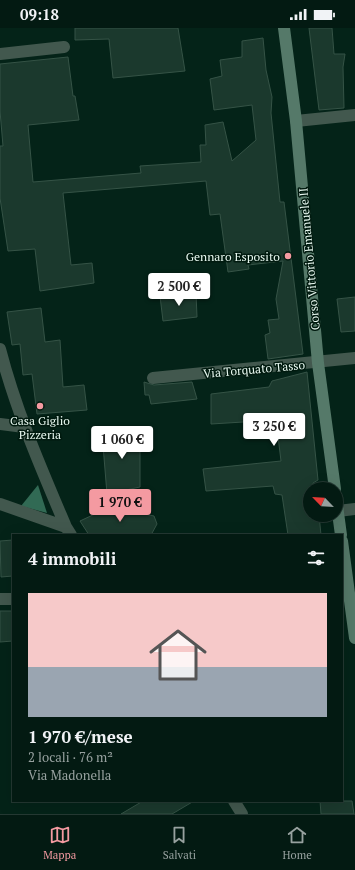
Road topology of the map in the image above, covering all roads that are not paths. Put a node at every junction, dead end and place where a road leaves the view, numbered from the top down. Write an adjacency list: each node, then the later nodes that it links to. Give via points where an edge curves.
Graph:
1 (284, 28): 5 (main road, Corso Vittorio Emanuele II)
2 (64, 47): 3 (street)
3 (0, 54)
4 (355, 115): 5 (street)
5 (296, 121): 8 (main road, Corso Vittorio Emanuele II)
6 (0, 349): 11 (street, via 10,389)
7 (355, 358): 8 (street, Via Torquato Tasso)
8 (318, 363): 9 (street, Via Torquato Tasso); 12 (main road, Corso Vittorio Emanuele II)
9 (153, 378)
10 (0, 424): 11 (street)
11 (24, 427): 17 (street)
12 (334, 482)
13 (0, 504): 17 (street)
14 (355, 509): 15 (street)
15 (343, 510)
16 (339, 522): 18 (main road)
17 (68, 531)
18 (341, 534)
19 (343, 548): 22 (main road)
20 (0, 599): 21 (street)
21 (12, 599)
22 (355, 638)
23 (235, 802): 24 (street)
24 (242, 814)

